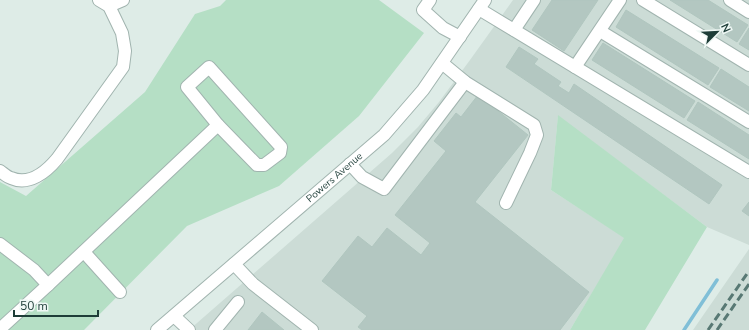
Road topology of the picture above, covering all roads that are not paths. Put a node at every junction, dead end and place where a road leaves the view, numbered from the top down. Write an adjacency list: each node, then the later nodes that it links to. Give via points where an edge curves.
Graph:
1 (123, 0): 7 (street)
2 (430, 0): 12 (street, via 422,10 443,28)
3 (534, 0): 10 (street)
4 (620, 0): 11 (street)
5 (643, 0): 14 (street)
6 (730, 0): 9 (street)
7 (104, 3): 20 (street, via 122,33 124,67 58,160 46,171 24,181 11,178)
8 (482, 5): 10 (street); 12 (street, Powers Avenue)
9 (749, 12)
10 (514, 30): 15 (street)
11 (600, 31): 15 (street); 17 (street)
12 (460, 37): 13 (street, Powers Avenue)
13 (442, 63): 16 (street); 19 (street, Powers Avenue, via 384,136)
14 (749, 65)
15 (575, 67): 21 (street)
16 (465, 82): 19 (street, via 384,189 362,177); 22 (street, via 534,125 537,135)
17 (749, 122)
18 (218, 125): 18 (street, via 187,87 209,67 281,147 280,153 264,165 257,165); 24 (street)
19 (350, 164): 25 (street, Powers Avenue)
20 (0, 171)
21 (749, 172)
22 (506, 203)
23 (0, 244): 26 (street, via 34,270)
24 (84, 252): 26 (street); 27 (street)
25 (234, 264): 29 (street, Powers Avenue); 34 (street, via 253,284)
26 (48, 285): 30 (street)
27 (120, 292)
28 (238, 302): 33 (street)
29 (174, 316): 31 (street, Powers Avenue); 32 (street)
30 (0, 329)
31 (161, 329)
32 (189, 330)
33 (216, 330)
34 (312, 330)

